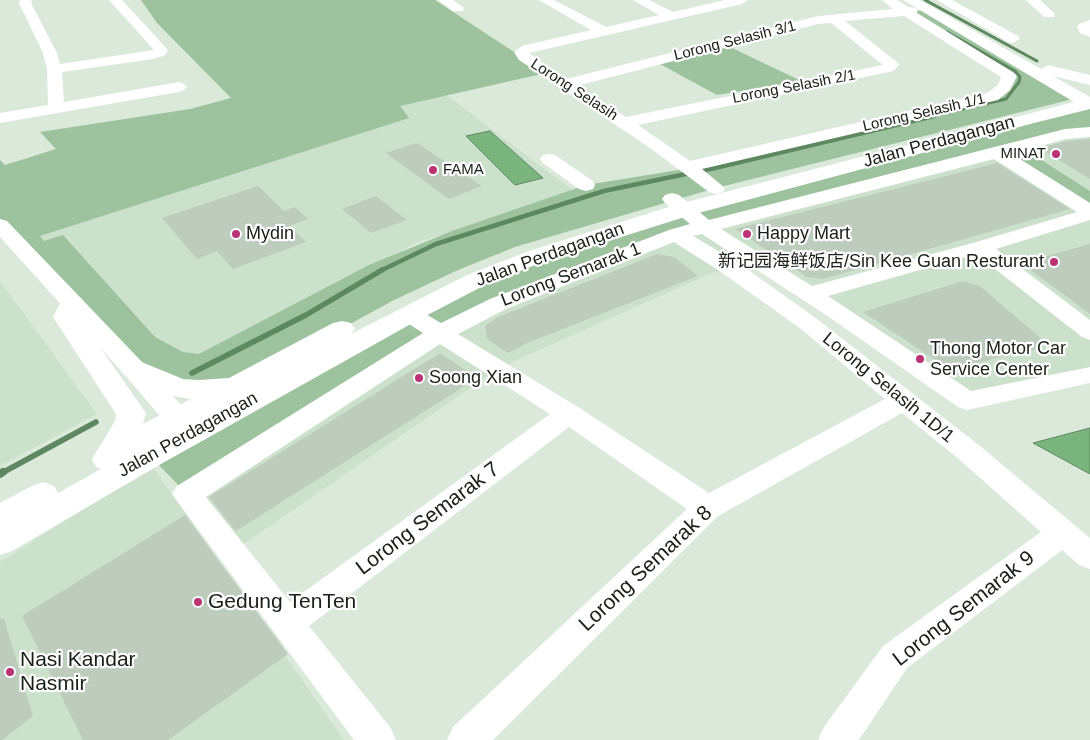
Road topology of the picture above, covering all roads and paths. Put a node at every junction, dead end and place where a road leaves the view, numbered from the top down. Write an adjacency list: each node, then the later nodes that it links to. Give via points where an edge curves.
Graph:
1 (42, 0): 10 (street)
2 (116, 0): 21 (street, via 160,48 160,52)
3 (444, 0): 12 (street)
4 (545, 0): 17 (street)
5 (639, 0): 14 (street)
6 (742, 0): 14 (street, Lorong Selasih)
7 (888, 0): 11 (street, Lorong Selasih 1/1)
8 (943, 0): 19 (street)
9 (1032, 0): 13 (street)
10 (26, 1): 21 (street)
11 (909, 6): 15 (street, Lorong Selasih 3/1); 20 (main road, via 927,10); 32 (street, Lorong Selasih 1/1, via 1009,76 1005,87 992,97)
12 (458, 8)
13 (1049, 14)
14 (672, 16): 17 (street, Lorong Selasih)
15 (834, 19): 22 (street, Lorong Selasih 3/1, via 818,20); 28 (street, Lorong Selasih 2/1, via 892,65)
16 (1090, 24): 18 (street, via 1084,26)
17 (603, 31): 22 (street, Lorong Selasih, via 521,52)
18 (1090, 33)
19 (1013, 39)
20 (1014, 58): 24 (main road); 26 (main road, via 1047,90 1042,100)
21 (54, 69): 25 (street)
22 (565, 84): 28 (street, Lorong Selasih)
23 (179, 87): 25 (street)
24 (1088, 99): 26 (main road, Jalan Perdagangan); 35 (main road, Jalan Perdagangan, via 1035,117)
25 (56, 109): 27 (street)
26 (1013, 115): 33 (main road, Jalan Perdagangan)
27 (0, 118)
28 (622, 122): 32 (street, Lorong Selasih)
29 (1090, 132): 30 (street, Lorong Semarak 1, via 1065,134 1029,152)
30 (997, 154): 36 (street); 38 (street, Lorong Semarak 1)
31 (549, 159): 34 (street)
32 (690, 166): 33 (street, Lorong Selasih)
33 (711, 183): 35 (main road, Jalan Perdagangan)
34 (586, 186)
35 (678, 205): 38 (street); 43 (main road, Jalan Perdagangan, via 476,280); 48 (main road, Jalan Perdagangan, via 515,247 458,270)
36 (1090, 212): 40 (street)
37 (0, 226): 42 (street)
38 (705, 227): 39 (street, Lorong Semarak 1); 41 (street)
39 (676, 234): 45 (street, Lorong Semarak 1, via 498,304); 49 (street, Lorong Selasih 1D/1, via 809,324)
40 (980, 247): 41 (street); 44 (street)
41 (809, 294): 47 (street, via 967,401)
42 (72, 303): 46 (street); 52 (main road, via 66,317 131,413 130,422)
43 (409, 314): 45 (street); 51 (main road, Jalan Perdagangan)
44 (1090, 332)
45 (440, 333): 50 (street); 58 (street, Lorong Semarak 1, via 188,494)
46 (134, 369): 48 (main road, via 178,388); 51 (street)
47 (1090, 375)
48 (236, 387): 51 (main road, Jalan Perdagangan)
49 (902, 401): 53 (street, Lorong Semarak 8); 55 (street, Lorong Selasih 1D/1, via 970,453)
50 (569, 414): 53 (street); 58 (street, Lorong Semarak 7)
51 (184, 426): 52 (main road, Jalan Perdagangan); 56 (main road, Jalan Perdagangan)
52 (107, 459): 54 (main road, Jalan Perdagangan)
53 (708, 508): 60 (street, Lorong Semarak 8)
54 (0, 519)
55 (1062, 533): 57 (street, Lorong Selasih 1D/1); 61 (street, Lorong Semarak 9, via 895,657)
56 (0, 541)
57 (1090, 556)
58 (287, 623): 59 (street)
59 (377, 740)
60 (466, 740)
61 (837, 740)

